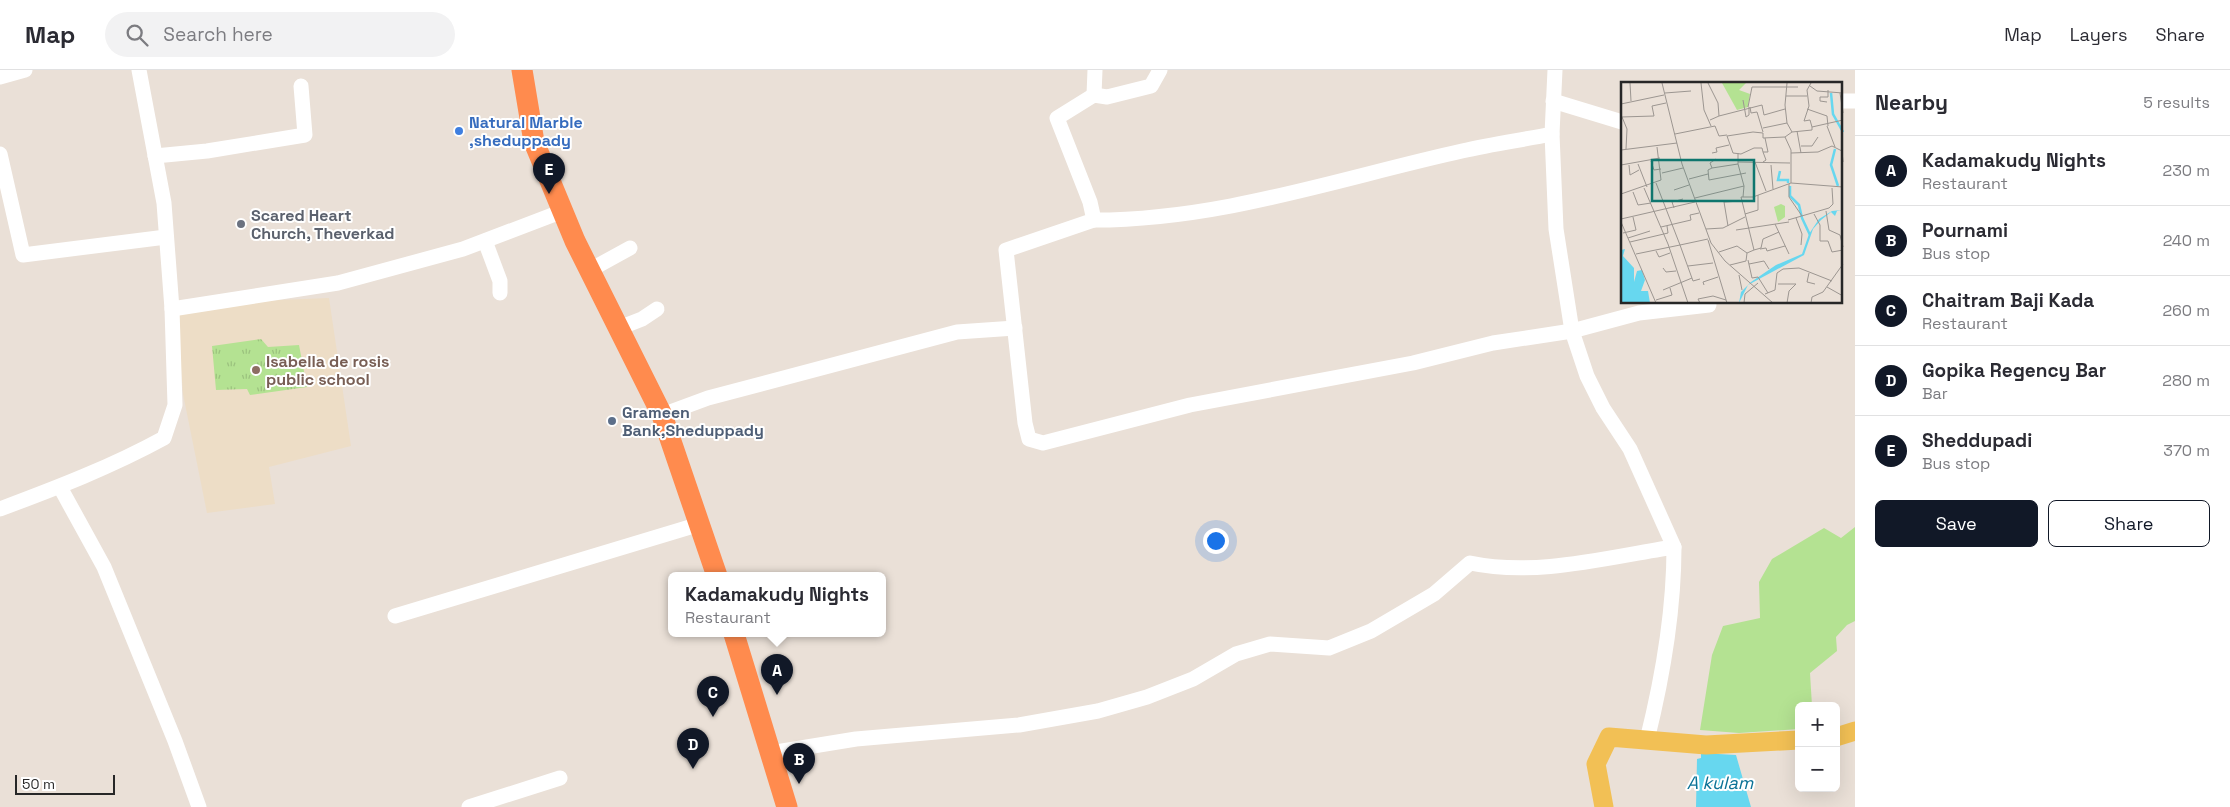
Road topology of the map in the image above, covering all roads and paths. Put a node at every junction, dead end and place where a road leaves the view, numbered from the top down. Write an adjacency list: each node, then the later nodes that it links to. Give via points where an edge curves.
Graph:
1 (25, 70): 7 (street)
2 (139, 70): 16 (street)
3 (522, 70): 17 (highway, via 534,142)
4 (1095, 70): 9 (street)
5 (1160, 70): 9 (street, via 1151,86 1107,97)
6 (1555, 70): 10 (street)
7 (0, 77)
8 (301, 86): 16 (street, via 305,135)
9 (1094, 95): 18 (street, via 1057,118)
10 (1553, 101): 13 (street); 14 (street)
11 (1842, 101): 12 (street)
12 (1855, 101)
13 (1621, 122)
14 (1552, 134): 18 (street, via 1462,150 1242,206 1139,220); 29 (street, via 1556,229)
15 (0, 154): 19 (street, via 23,255)
16 (156, 156): 19 (street)
17 (563, 211): 20 (street); 22 (highway)
18 (1094, 220): 28 (street, via 1006,250)
19 (166, 237): 25 (street)
20 (485, 241): 23 (street, via 500,281); 25 (street, via 338,283)
21 (630, 248): 22 (street)
22 (590, 270): 27 (highway)
23 (500, 293)
24 (1709, 305): 29 (street, via 1638,313)
25 (172, 309): 31 (street, via 175,405 164,438)
26 (657, 309): 27 (street)
27 (619, 328): 30 (highway)
28 (1015, 328): 29 (street, via 1029,439 1044,443 1190,405 1413,363 1493,343); 30 (street, via 957,332 708,398)
29 (1572, 331): 34 (street, via 1587,376 1630,449)
30 (662, 415): 33 (highway)
31 (60, 487): 32 (street); 44 (street, via 104,566)
32 (0, 509)
33 (700, 524): 35 (highway); 36 (street)
34 (1674, 547): 40 (street, via 1670,623 1661,683); 42 (street, via 1554,566 1496,569 1470,563 1434,594 1371,631 1329,648 1270,644 1236,654 1193,679 1155,694 1098,711 1018,725 856,740)
35 (716, 572)
36 (395, 616)
37 (735, 637): 42 (highway)
38 (1855, 731): 39 (main road)
39 (1840, 736)
40 (1647, 740): 41 (main road, via 1706,746); 47 (main road, via 1609,737 1596,764)
41 (1795, 740)
42 (770, 753): 46 (highway)
43 (560, 778): 45 (street)
44 (199, 807)
45 (469, 807)
46 (787, 807)
47 (1604, 807)

